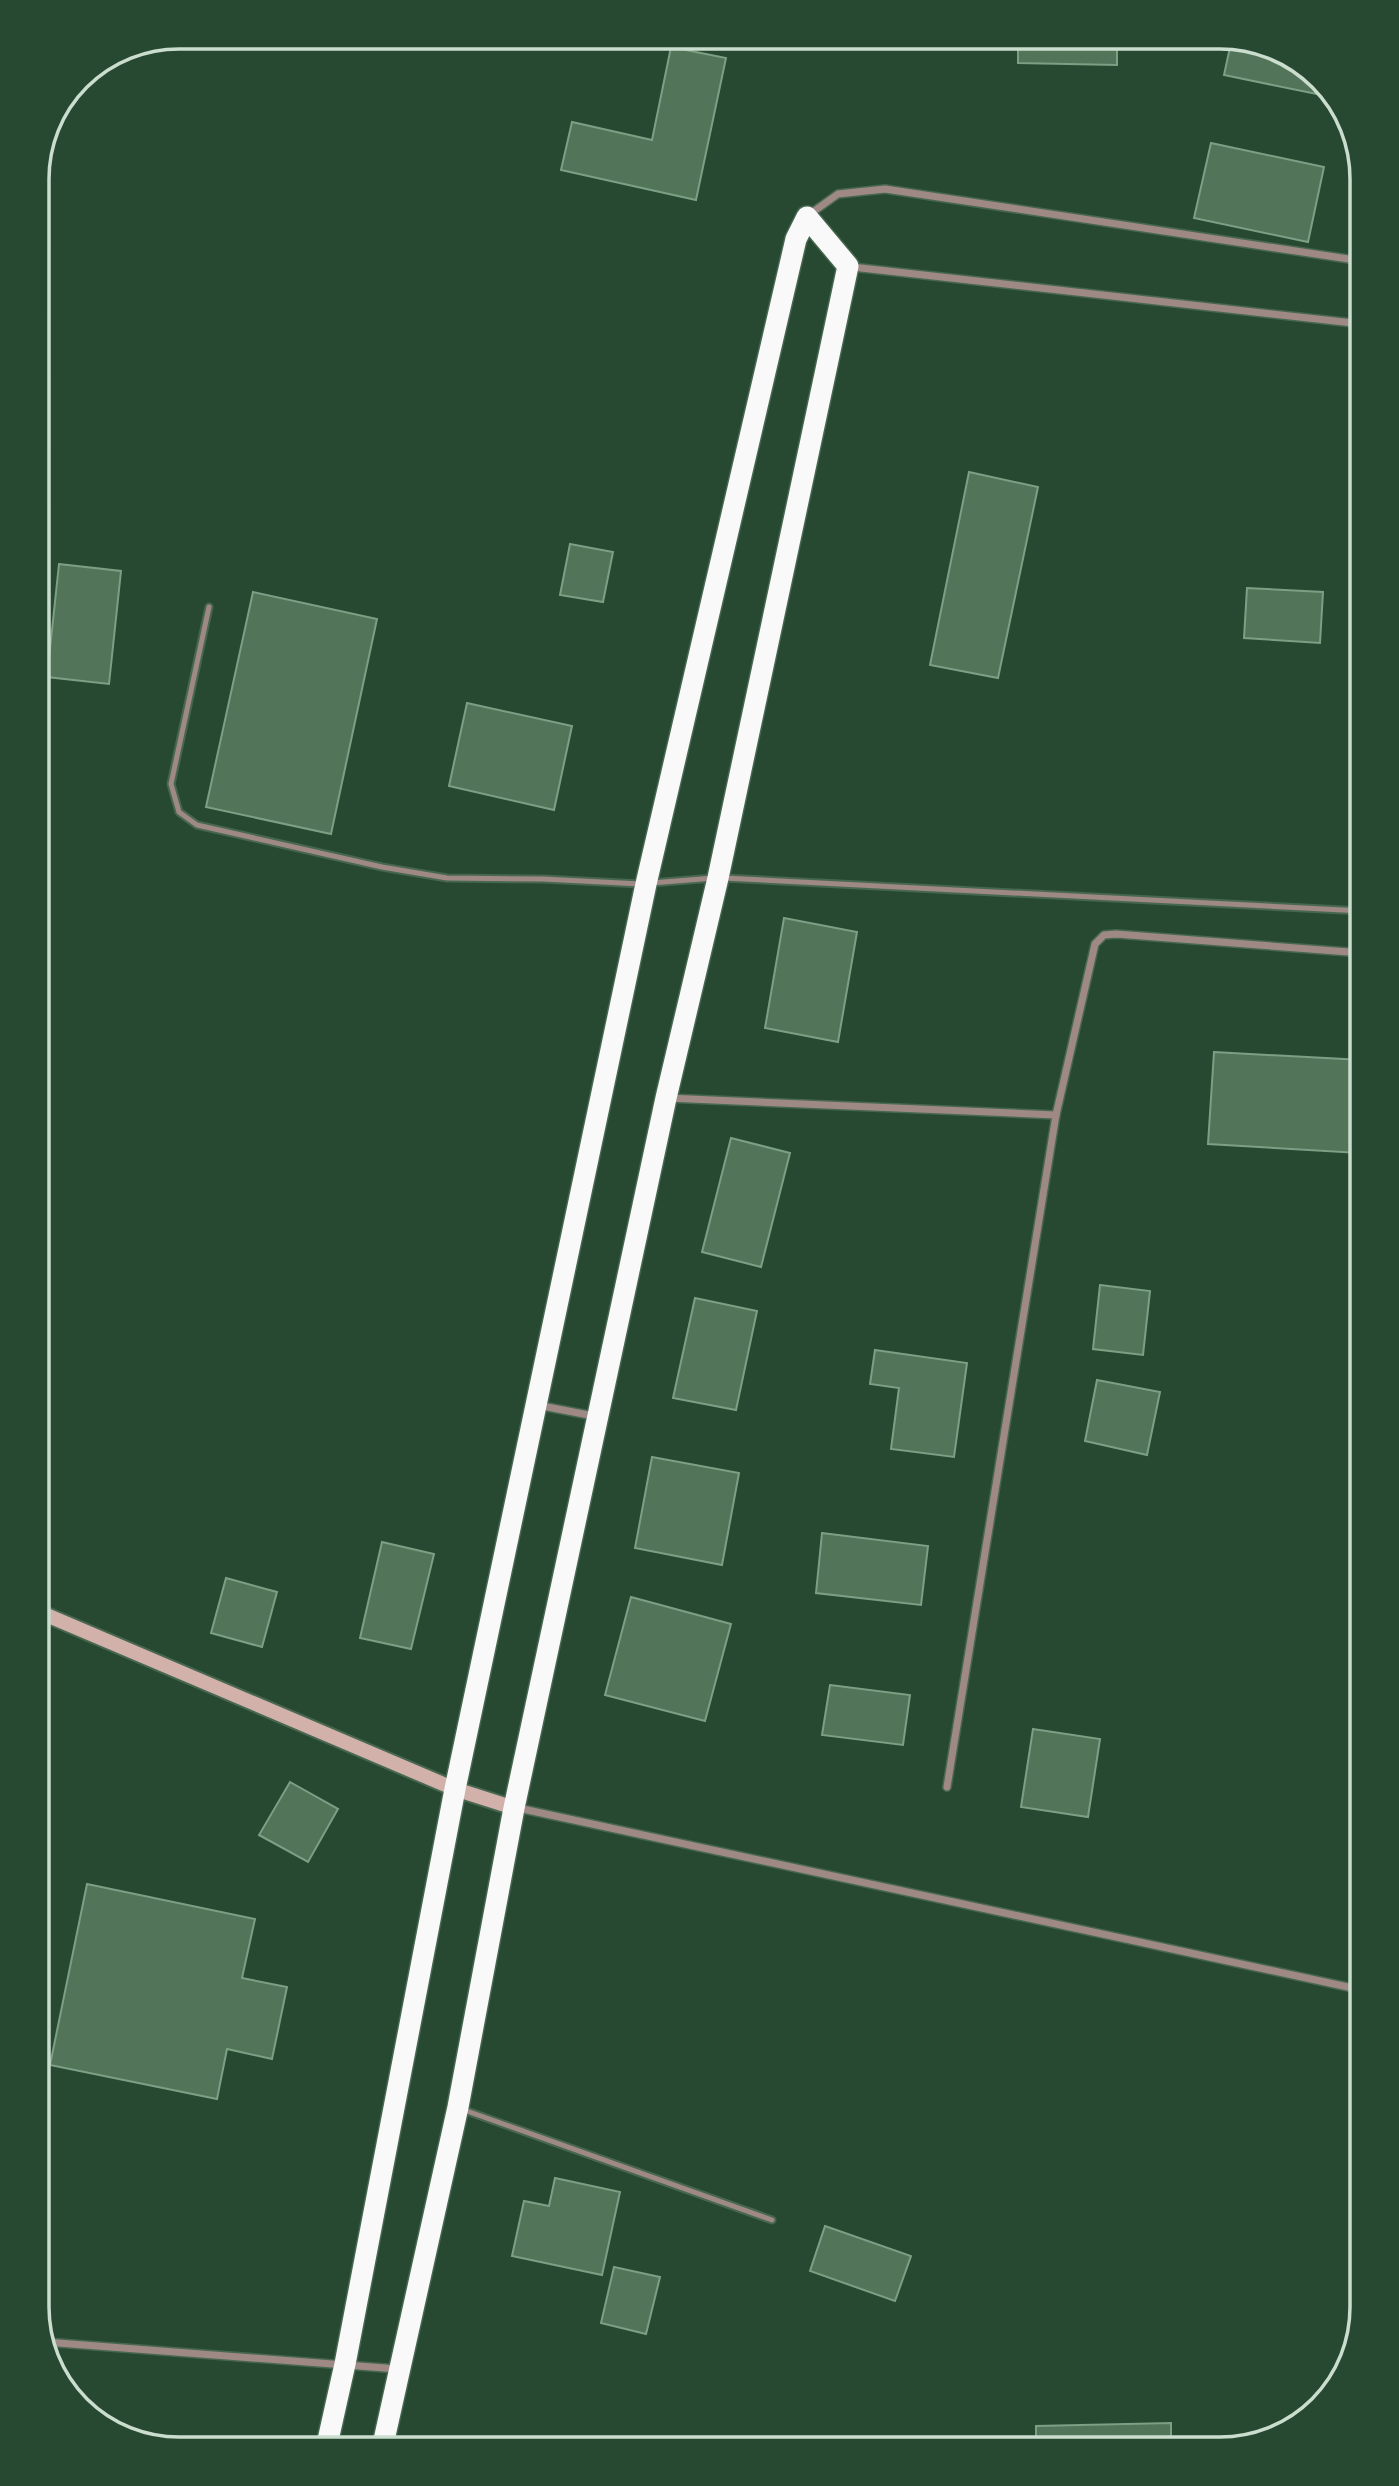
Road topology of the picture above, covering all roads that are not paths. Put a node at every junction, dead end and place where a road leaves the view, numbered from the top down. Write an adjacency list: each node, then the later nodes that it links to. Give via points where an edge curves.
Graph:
1 (807, 217): 2 (street, via 838,194 885,189); 3 (highway); 7 (highway, via 796,239)
2 (1350, 259)
3 (848, 266): 4 (street); 6 (highway)
4 (1350, 323)
5 (209, 607): 7 (lane, via 171,784 179,812 197,825 447,878)
6 (718, 878): 7 (lane); 8 (lane); 10 (highway)
7 (646, 884): 12 (highway)
8 (1350, 910)
9 (1350, 952): 11 (street, via 1104,935 1095,944)
10 (666, 1098): 11 (street); 13 (highway)
11 (1056, 1115): 15 (street)
12 (535, 1405): 13 (street); 16 (highway)
13 (598, 1416): 17 (highway)
14 (49, 1616): 16 (street)
15 (947, 1787)
16 (455, 1789): 17 (street); 22 (highway)
17 (514, 1808): 18 (street); 19 (highway)
18 (1350, 1987)
19 (458, 2107): 20 (lane); 23 (highway)
20 (772, 2220)
21 (54, 2343): 22 (street)
22 (345, 2364): 23 (street); 24 (highway)
23 (399, 2369): 25 (highway)
24 (329, 2437)
25 (385, 2437)

